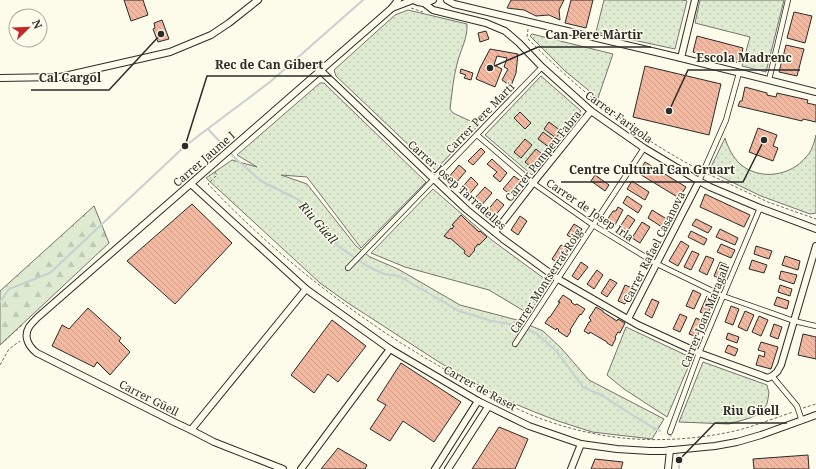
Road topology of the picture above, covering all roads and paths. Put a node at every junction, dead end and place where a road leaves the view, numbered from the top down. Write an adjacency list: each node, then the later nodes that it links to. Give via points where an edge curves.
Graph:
1 (258, 0): 15 (street, via 211,34 170,52 60,77)
2 (398, 0): 9 (street, Carrer Jaume I)
3 (413, 0): 8 (street, Carrer Farigola); 9 (street, Carrer Jaume I)
4 (433, 0): 8 (street)
5 (447, 0): 11 (street, via 454,4)
6 (695, 0): 11 (street)
7 (788, 0): 16 (street)
8 (424, 3): 12 (street, Carrer Farigola, via 433,10 486,23 505,31)
9 (392, 8): 13 (street, Carrer Jaume I)
10 (529, 27): 22 (path, via 529,40 585,93 653,143)
11 (681, 58): 14 (street)
12 (542, 67): 18 (street, Carrer Farigola); 19 (street, Carrer Pere Martí)
13 (320, 70): 21 (street, Carrer Jaume I); 23 (street, Carrer Josep Tarradelles)
14 (739, 73): 16 (street); 22 (street, Carrer Rafael Casanova, via 726,120)
15 (0, 78)
16 (769, 80): 17 (street)
17 (816, 92)
18 (591, 111): 20 (street, Carrer Farigola); 25 (street, Carrer Pompeu Fabra)
19 (477, 135): 23 (street, Carrer Pere Martí); 25 (street, Carrer de Josep Irla)
20 (644, 148): 24 (street, Carrer Farigola); 29 (street, Carrer Montserrat Roig)
21 (210, 167): 26 (street, Carrer Jaume I); 50 (path, via 217,174 208,184 249,225 326,290 407,347 468,383 531,414 586,432 656,440 738,430)
22 (703, 172): 24 (street, Carrer Rafael Casanova); 28 (path, via 768,202)
23 (434, 179): 31 (street, Carrer Josep Tarradelles); 34 (street, Carrer Pere Martí)
24 (699, 181): 27 (street, Carrer Farigola); 33 (street, Carrer Rafael Casanova)
25 (533, 182): 29 (street, Carrer de Josep Irla); 31 (street, Carrer Pompeu Fabra)
26 (191, 184): 36 (street, Carrer de Raset); 41 (street, Carrer Jaume I, via 38,317 29,326)
27 (760, 208): 30 (street, Carrer Farigola); 37 (street, Carrer Joan Maragall)
28 (816, 219)
29 (593, 225): 33 (street, Carrer de Josep Irla); 35 (street, Carrer Montserrat Roig)
30 (816, 229)
31 (495, 232): 35 (street, Carrer Josep Tarradelles)
32 (816, 246): 39 (street)
33 (657, 264): 37 (street, Carrer de Josep Irla); 38 (street, Carrer Rafael Casanova)
34 (348, 268)
35 (558, 279): 38 (street, Carrer Josep Tarradelles); 42 (street, Carrer Montserrat Roig)
36 (306, 289): 43 (street, Carrer de Raset); 53 (street)
37 (723, 296): 39 (street, Carrer de Josep Irla); 44 (street, Carrer Joan Maragall)
38 (628, 319): 44 (street, Carrer Josep Tarradelles)
39 (794, 320): 40 (street, Carrer de Josep Irla); 46 (street, via 781,365)
40 (816, 326)
41 (27, 336): 45 (path, via 9,349); 53 (street, Carrer Güell, via 29,346 37,353)
42 (515, 344)
43 (390, 349): 47 (street, Carrer de Raset); 58 (street)
44 (699, 353): 46 (street, Carrer Josep Tarradelles); 54 (street, Carrer Joan Maragall)
45 (0, 365)
46 (770, 377): 50 (street)
47 (478, 401): 49 (street, Carrer de Raset); 59 (street)
48 (816, 404): 50 (path)
49 (488, 407): 55 (street, Carrer de Raset, via 529,426); 60 (street)
50 (798, 410): 52 (street)
51 (816, 415): 52 (street, Carrer de Raset)
52 (802, 420): 56 (street, Carrer de Raset, via 737,442)
53 (191, 430): 57 (street, Carrer Güell)
54 (670, 432)
55 (581, 444): 56 (street, Carrer de Raset, via 617,449); 61 (street)
56 (670, 450): 62 (street)
57 (282, 469)
58 (301, 469)
59 (435, 469)
60 (448, 469)
61 (571, 469)
62 (668, 469)

